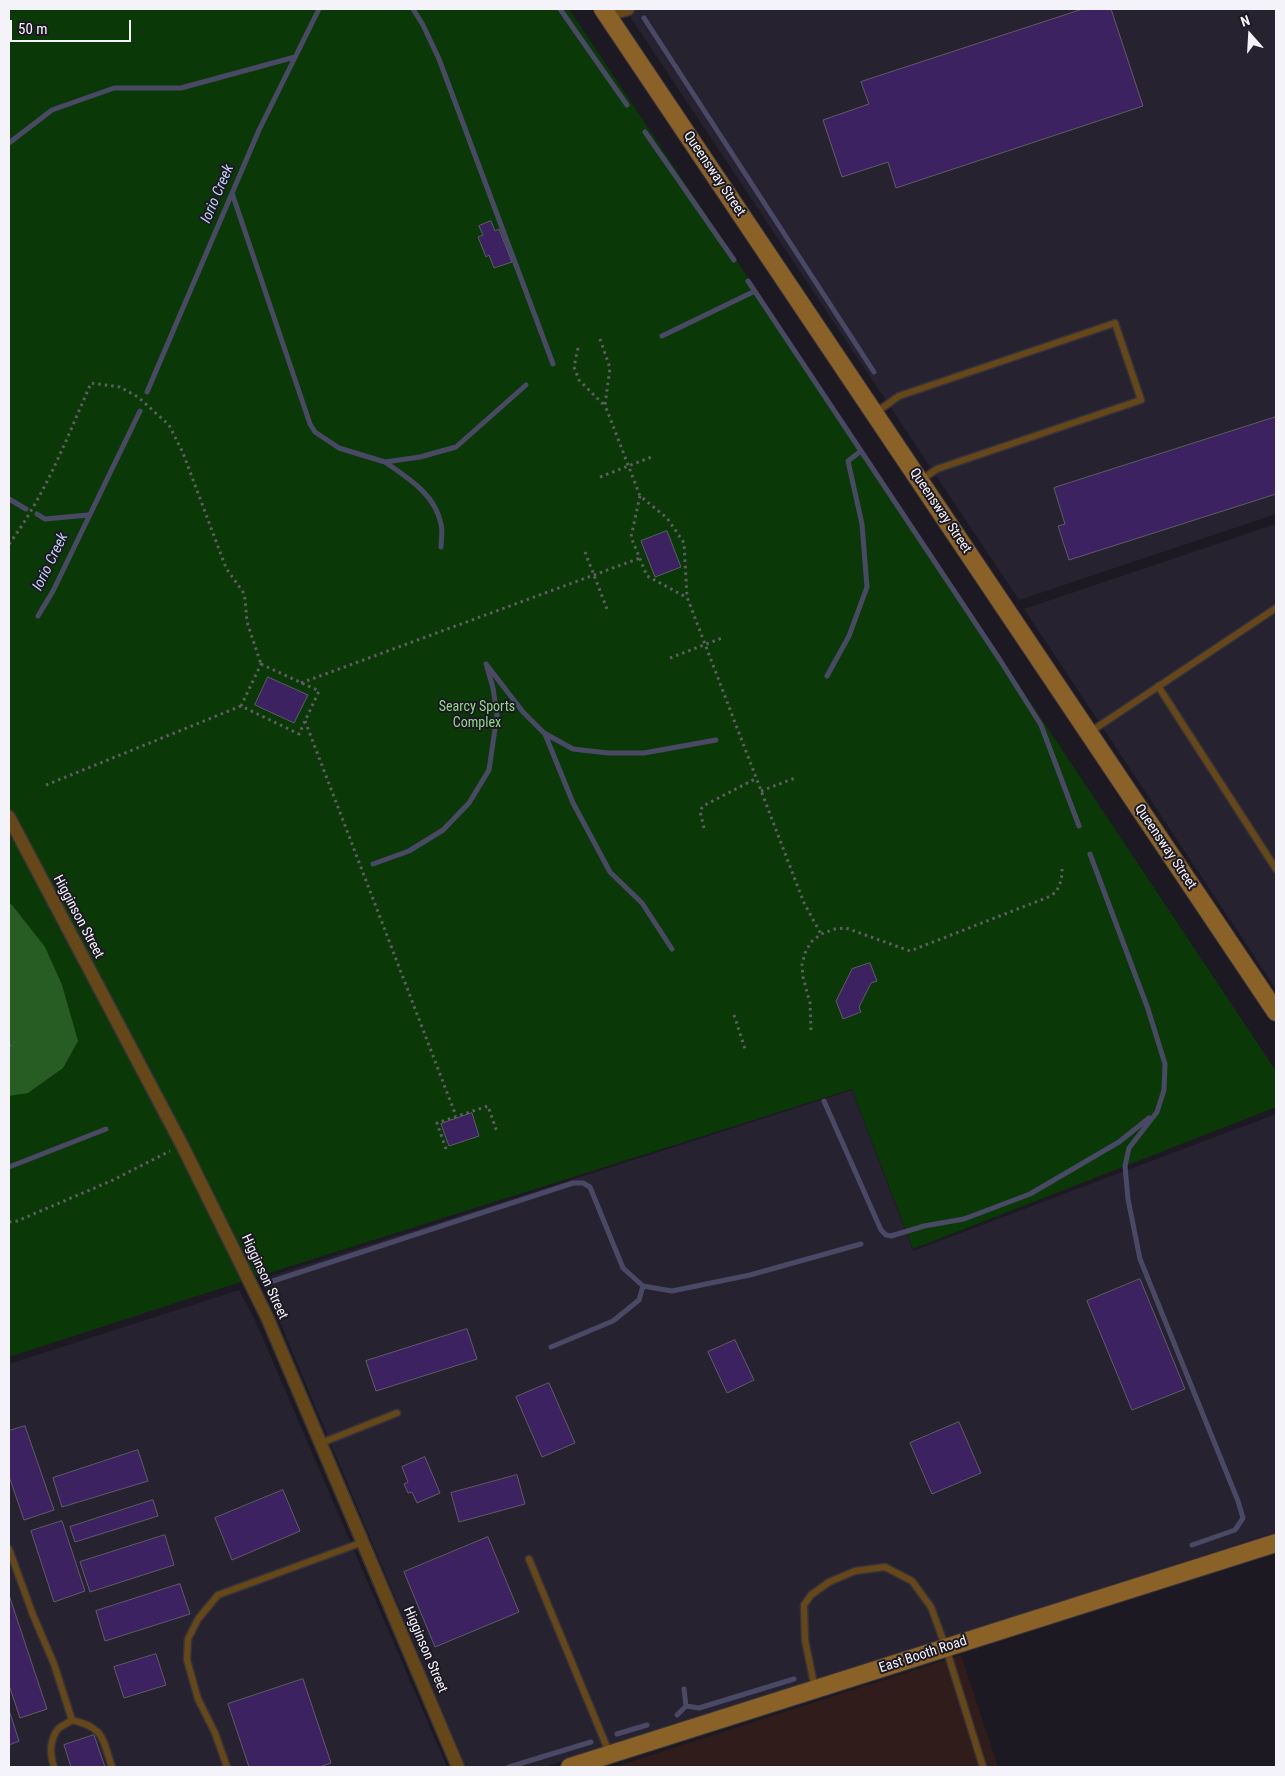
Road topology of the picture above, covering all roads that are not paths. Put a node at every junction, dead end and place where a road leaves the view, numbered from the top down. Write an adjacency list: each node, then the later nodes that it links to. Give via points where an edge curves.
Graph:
1 (628, 9): 2 (street)
2 (605, 12): 3 (street, Queensway Street)
3 (874, 414): 4 (street, Queensway Street); 4 (lane, via 899,396 1115,323 1141,400 937,469)
4 (920, 482): 7 (street, Queensway Street)
5 (1276, 608): 6 (lane)
6 (1158, 686): 7 (lane); 9 (lane)
7 (1088, 732): 10 (street, Queensway Street)
8 (9, 817): 12 (street, Higginson Street, via 182,1145 267,1317)
9 (1276, 868)
10 (1276, 1012)
11 (397, 1413): 12 (lane)
12 (321, 1443): 13 (street, Higginson Street)
13 (363, 1542): 23 (lane, via 218,1595 198,1619 188,1639 187,1660 198,1699); 24 (street, Higginson Street)
14 (1276, 1544): 17 (street, East Booth Road)
15 (9, 1548): 19 (lane)
16 (529, 1559): 20 (lane)
17 (946, 1648): 18 (street, East Booth Road); 18 (lane, via 930,1607 912,1581 885,1567 855,1571 829,1582 811,1595 804,1605 805,1640); 26 (lane)
18 (816, 1690): 20 (street, East Booth Road)
19 (72, 1720): 21 (lane, via 58,1729 52,1743 50,1754); 22 (lane, via 101,1734)
20 (610, 1755): 25 (street, East Booth Road)
21 (54, 1767)
22 (112, 1767)
23 (227, 1767)
24 (458, 1767)
25 (570, 1767)
26 (983, 1767)

